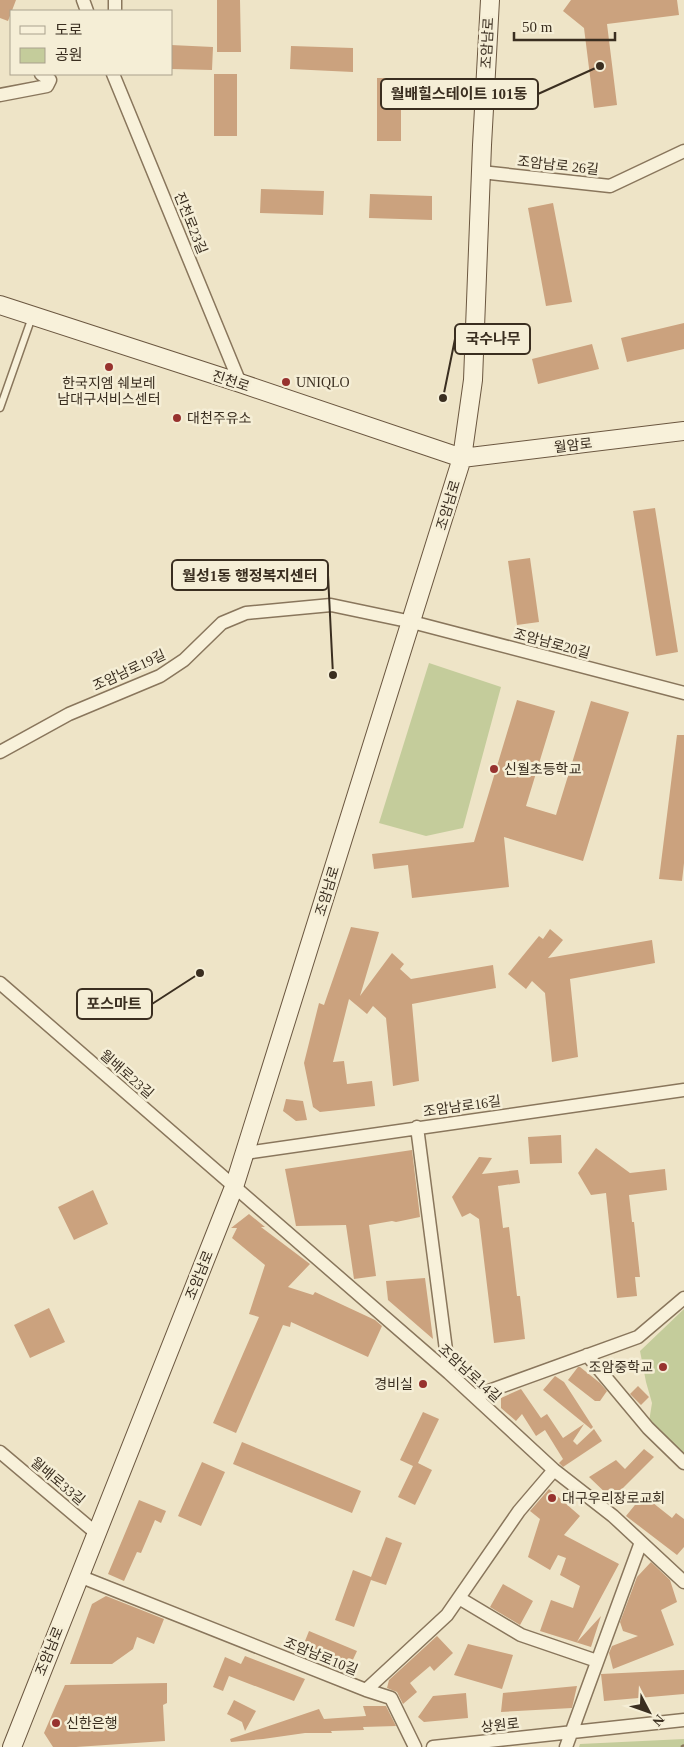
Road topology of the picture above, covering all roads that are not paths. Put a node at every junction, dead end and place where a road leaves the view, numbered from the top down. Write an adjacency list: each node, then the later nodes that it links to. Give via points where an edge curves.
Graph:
1 (490, 0): 6 (main road, 조암남로)
2 (42, 75): 4 (street, via 50,80 47,86)
3 (113, 75): 9 (street, 진천로23길)
4 (0, 95)
5 (684, 150): 6 (street, 조암남로 26길, via 610,186)
6 (481, 172): 12 (main road, 조암남로, via 473,380)
7 (0, 305): 8 (main road, 진천로)
8 (32, 317): 9 (main road, 진천로); 10 (lane)
9 (240, 383): 12 (main road, 진천로)
10 (0, 408)
11 (684, 431): 12 (main road, 월암로)
12 (462, 458): 13 (main road, 조암남로)
13 (412, 622): 14 (street, 조암남로20길); 15 (street, 조암남로19길, via 331,604 246,613 222,622 184,660 160,676 69,714); 19 (main road, 조암남로)
14 (684, 693)
15 (0, 752)
16 (0, 983): 20 (street, 월배로23길)
17 (684, 1090): 18 (street, 조암남로16길)
18 (417, 1127): 19 (street, 조암남로16길); 23 (street)
19 (245, 1152): 20 (main road, 조암남로)
20 (234, 1187): 23 (street, 조암남로14길); 28 (main road, 조암남로)
21 (684, 1298): 22 (street, via 638,1337)
22 (587, 1355): 24 (street); 26 (street, via 648,1428)
23 (449, 1373): 24 (street, 조암남로14길)
24 (475, 1396): 27 (street, 조암남로14길)
25 (0, 1452): 28 (street, 월배로33길)
26 (684, 1463)
27 (554, 1470): 29 (street, 조암남로14길); 32 (street, 조암남로10길, via 519,1511)
28 (96, 1533): 30 (main road, 조암남로)
29 (641, 1542): 31 (street, 조암남로14길); 33 (street)
30 (79, 1576): 34 (street, 조암남로10길); 37 (main road, 조암남로)
31 (684, 1582)
32 (459, 1598): 33 (street, via 521,1635); 34 (street, 조암남로10길, via 447,1615)
33 (597, 1661): 36 (street)
34 (366, 1690): 38 (street, via 390,1698)
35 (684, 1720): 36 (street, 상원로)
36 (570, 1733): 39 (street, 상원로); 40 (street)
37 (12, 1747)
38 (415, 1747)
39 (433, 1747)
40 (566, 1747)

